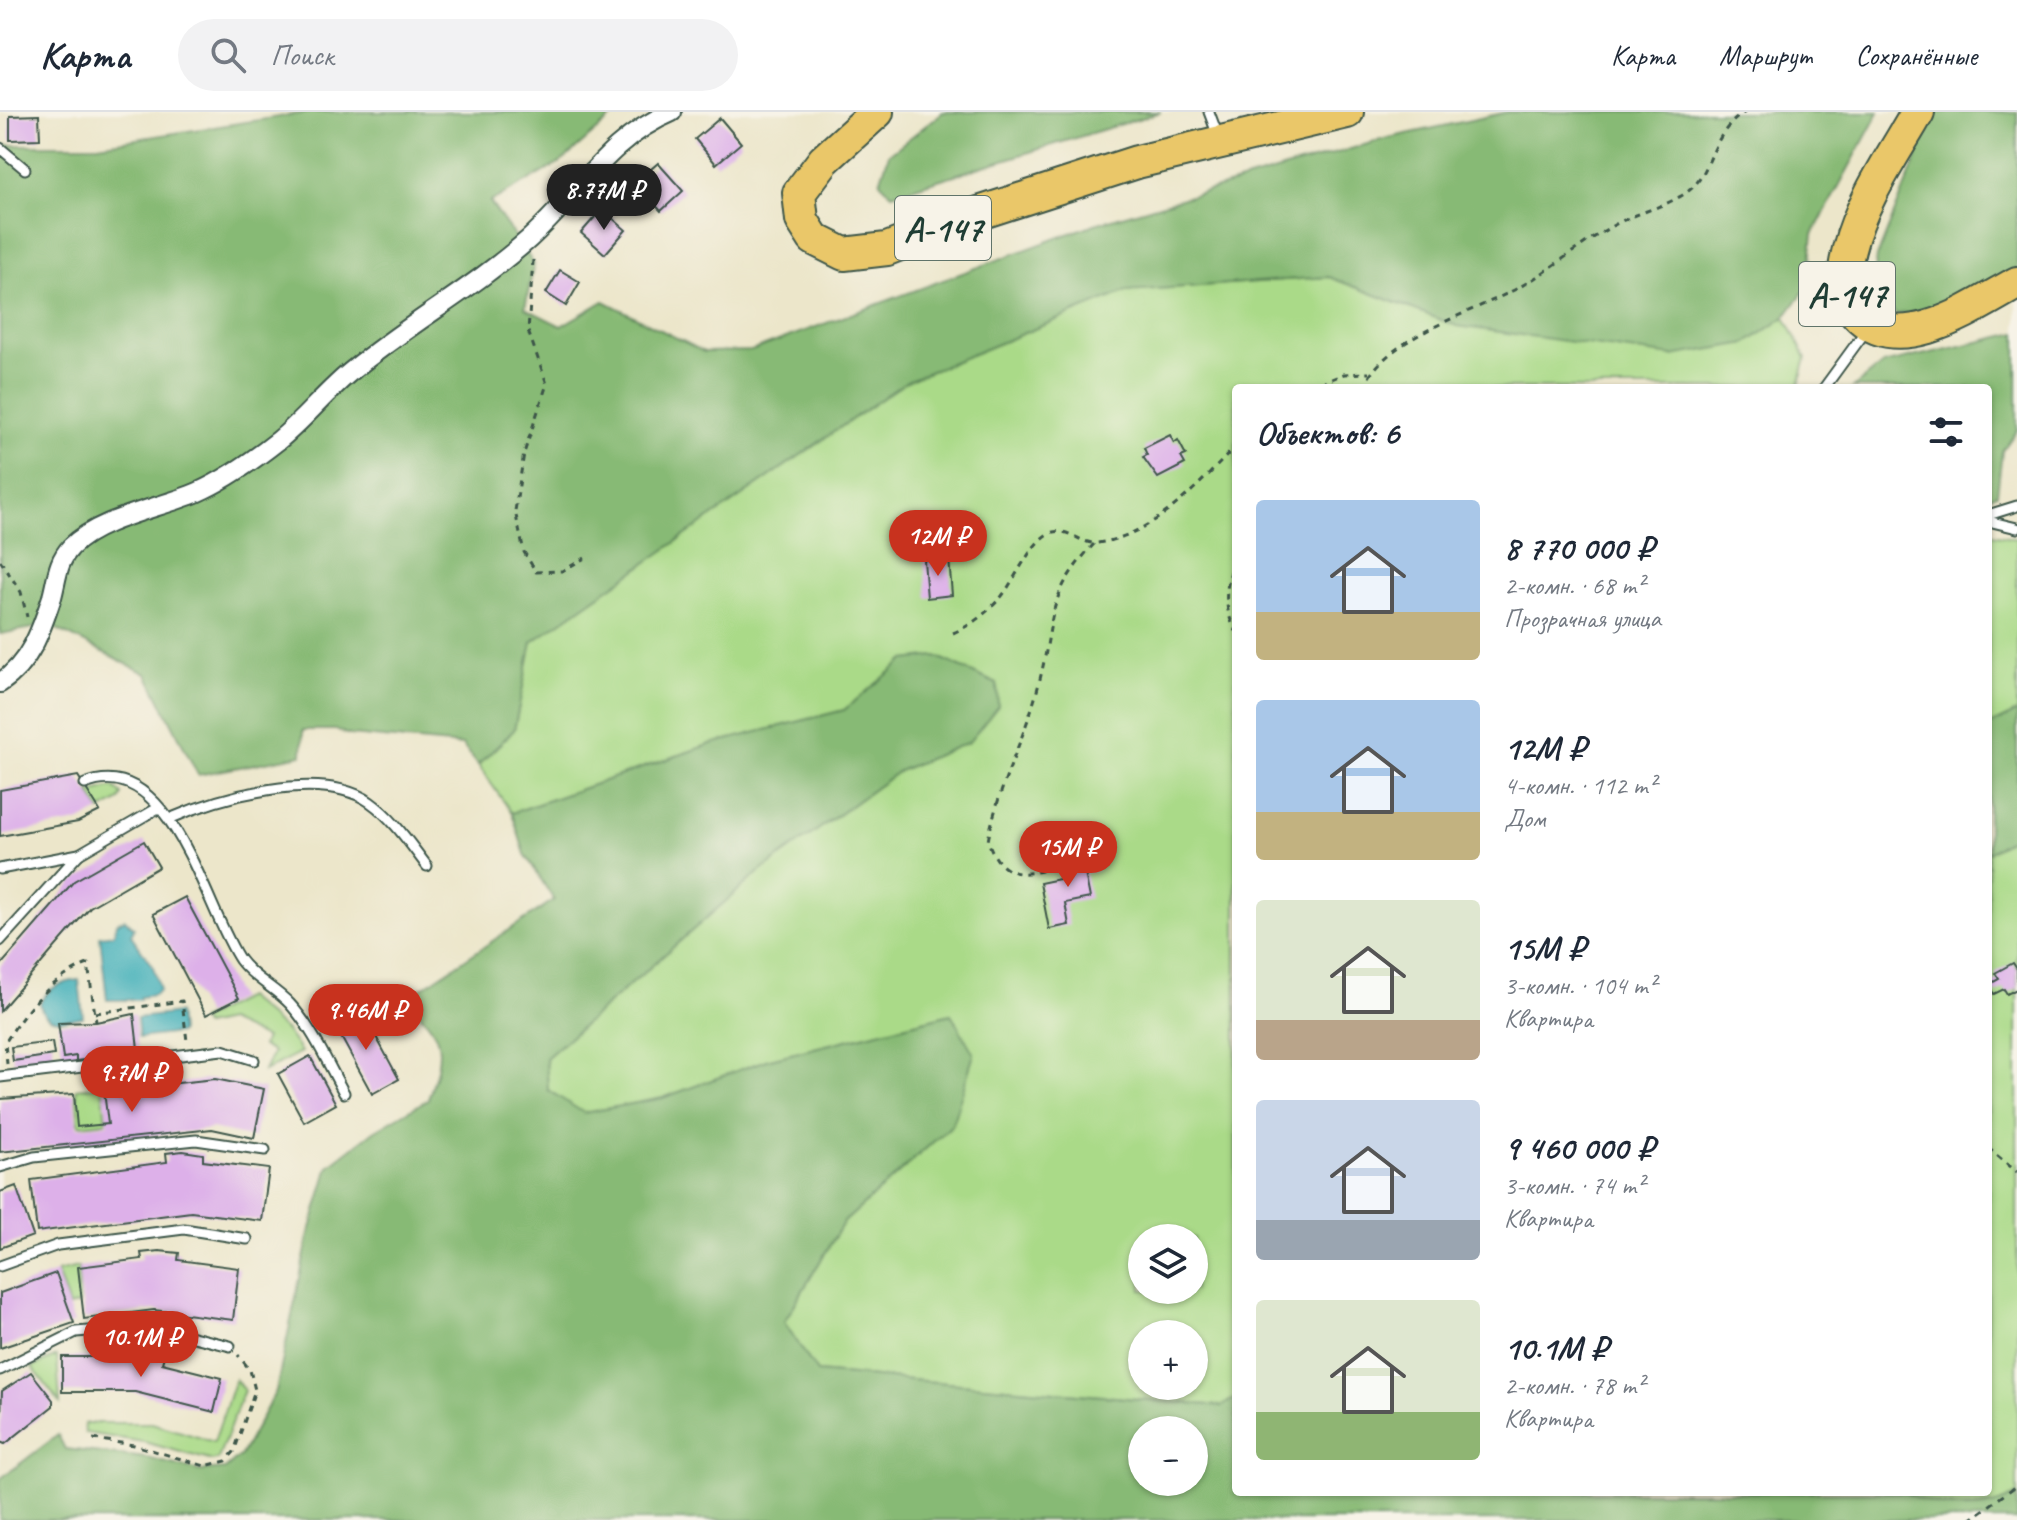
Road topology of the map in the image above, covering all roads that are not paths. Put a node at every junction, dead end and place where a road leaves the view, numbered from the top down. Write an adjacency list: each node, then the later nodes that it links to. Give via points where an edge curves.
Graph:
1 (672, 112): 17 (street, via 633,132 604,156 565,204 522,244 350,371 281,439 199,492 88,535 71,547 58,566 33,649)
2 (877, 112): 6 (highway, А-147, via 824,160 799,193 802,220 814,239 844,254 887,249)
3 (1316, 112): 7 (highway, А-147)
4 (1347, 112): 7 (highway, А-147)
5 (1918, 112): 11 (highway, А-147, via 1849,247 1847,300)
6 (1214, 126): 7 (highway, А-147)
7 (1260, 130)
8 (0, 148): 9 (lane)
9 (25, 169)
10 (2017, 283): 11 (highway, А-147, via 1920,329 1893,332)
11 (1869, 326): 12 (lane)
12 (1827, 384)
13 (2017, 506): 14 (lane)
14 (1992, 514)
15 (1992, 522): 16 (lane)
16 (2017, 528)
17 (0, 683)
18 (85, 784): 19 (lane, via 117,777)
19 (158, 808): 20 (lane); 21 (lane)
20 (169, 819): 22 (lane, via 245,795 288,788 337,789 368,800); 27 (lane, via 239,958 299,1014)
21 (79, 854): 23 (lane); 24 (lane)
22 (427, 866)
23 (0, 869)
24 (0, 941)
25 (254, 1060): 26 (lane, via 222,1050)
26 (0, 1077)
27 (344, 1093)
28 (265, 1150): 29 (lane, via 196,1140 34,1157)
29 (0, 1167)
30 (247, 1239): 31 (lane, via 184,1229 58,1245)
31 (0, 1266)
32 (230, 1346): 33 (lane, via 149,1326 76,1332)
33 (0, 1370)

